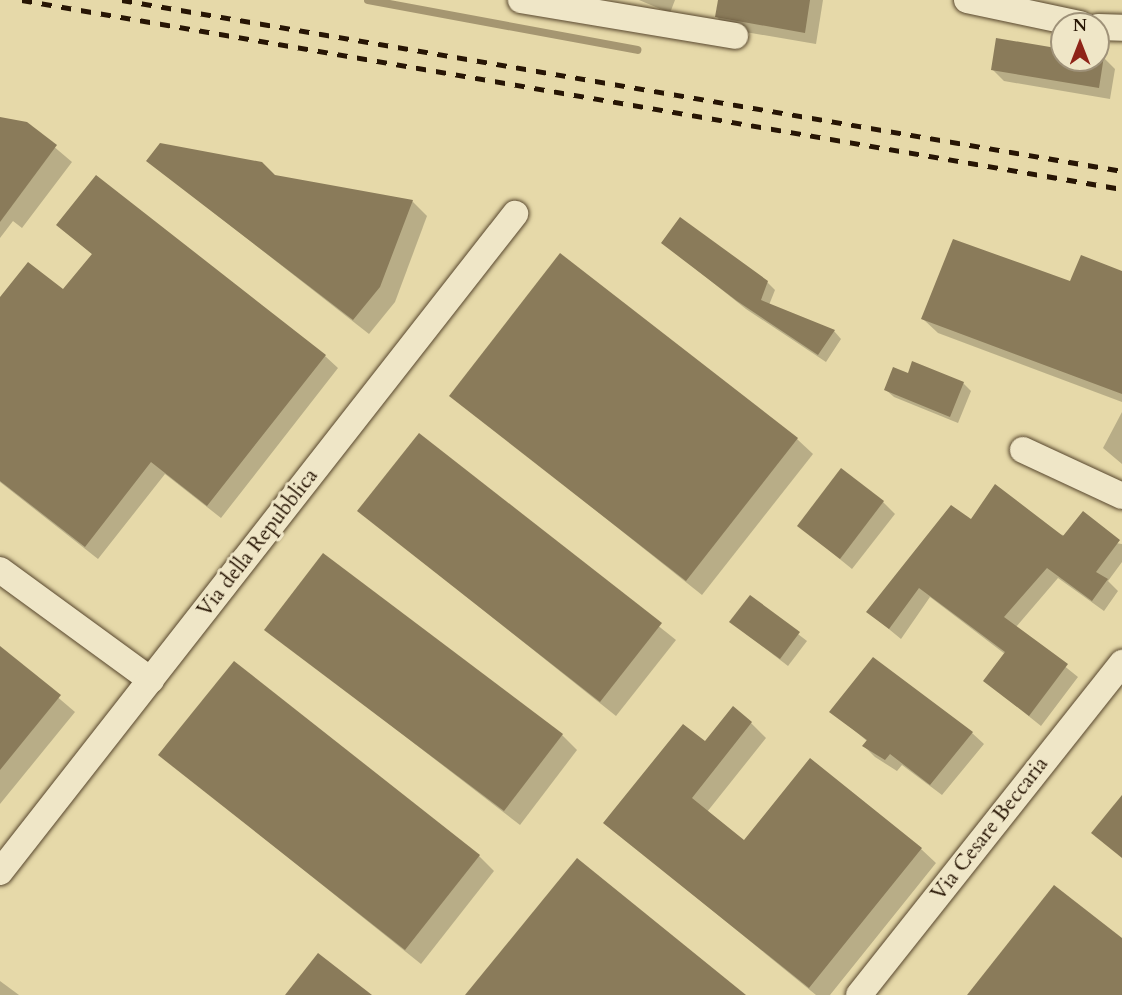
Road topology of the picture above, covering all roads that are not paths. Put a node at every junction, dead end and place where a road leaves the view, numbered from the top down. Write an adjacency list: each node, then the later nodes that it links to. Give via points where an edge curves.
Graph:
1 (521, 0): 4 (street)
2 (966, 0): 3 (street)
3 (1050, 18)
4 (735, 36)
5 (516, 214): 10 (street, Via della Repubblica)
6 (1023, 450): 7 (street)
7 (1122, 496)
8 (0, 570): 10 (street)
9 (1122, 663): 12 (street, Via Cesare Beccaria)
10 (151, 680): 11 (street, Via della Repubblica)
11 (0, 872)
12 (859, 995)

